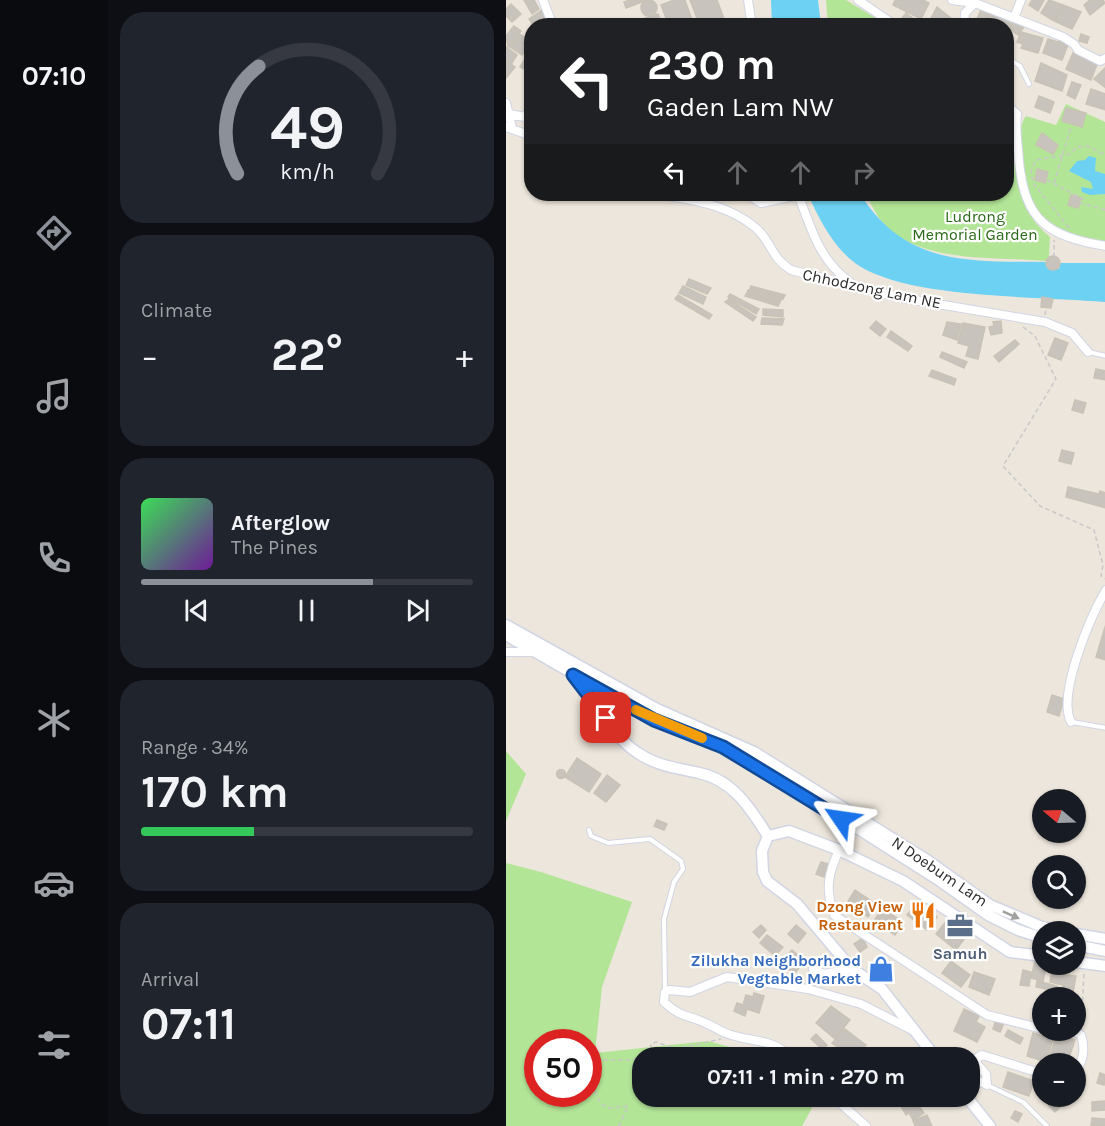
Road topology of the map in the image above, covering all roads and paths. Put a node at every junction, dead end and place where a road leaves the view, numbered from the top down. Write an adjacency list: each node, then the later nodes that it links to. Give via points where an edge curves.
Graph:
1 (544, 0): 7 (street)
2 (748, 0): 8 (street)
3 (858, 0): 9 (street)
4 (952, 0): 6 (street)
5 (1020, 0): 11 (street)
6 (976, 3): 10 (street); 11 (street)
7 (550, 18)
8 (751, 18)
9 (884, 18)
10 (965, 18)
11 (1014, 18): 12 (street, via 1063,37 1100,61)
12 (1106, 58)
13 (1014, 62): 14 (lane)
14 (1029, 84)
15 (506, 103): 17 (street)
16 (1014, 113): 30 (street, via 1021,186 1031,212)
17 (509, 114): 18 (street); 19 (street)
18 (524, 117)
19 (509, 128): 21 (street)
20 (1071, 128): 22 (path)
21 (524, 133)
22 (1062, 154): 23 (path, via 1087,146); 25 (path); 29 (path, via 1036,160 1031,171 1033,183)
23 (1106, 155)
24 (1047, 180): 25 (path)
25 (1054, 184): 28 (path, via 1083,199 1080,203)
26 (698, 201): 33 (street, Chhodzong Lam NE, via 730,213 758,231 777,261 791,270)
27 (801, 201): 33 (street, via 821,254 833,270)
28 (1106, 210)
29 (1071, 230)
30 (1054, 232): 31 (street); 32 (path)
31 (1106, 246)
32 (1054, 258)
33 (851, 283): 35 (street, Chhodzong Lam NE, via 902,298 1057,325 1072,333)
34 (1022, 326): 37 (path, via 1035,336 1056,379 1003,466 1040,506 1094,530 1103,565 1101,576)
35 (1088, 352): 36 (lane, Chhodzong Lam NE)
36 (1106, 356)
37 (1106, 579)
38 (1106, 590): 44 (street, via 1087,631 1068,692 1066,713)
39 (506, 625): 49 (main road, N Doebum Lam, one-way to 49, via 657,708 754,752 990,904)
40 (506, 635): 42 (main road, N Doebum Lam)
41 (506, 652): 42 (street)
42 (535, 652): 43 (main road, N Doebum Lam)
43 (573, 675): 47 (main road, via 636,752 658,765 702,773 723,782 742,798); 50 (main road, N Doebum Lam, via 654,720 723,747 766,771 988,915)
44 (1071, 722): 45 (lane)
45 (1106, 728)
46 (589, 830): 60 (lane, via 591,836 608,843 650,839 682,861 683,869 674,882 664,918)
47 (768, 836): 48 (main road, via 789,831); 59 (main road, via 762,851 767,881 797,904)
48 (839, 850): 55 (main road, via 903,881 1010,952); 61 (street, via 829,873 834,915 987,1015)
49 (1032, 923)
50 (1032, 934)
51 (1086, 936): 52 (main road)
52 (1106, 939)
53 (1086, 947): 54 (main road)
54 (1106, 951)
55 (1032, 955)
56 (1086, 964): 57 (main road)
57 (1104, 965)
58 (813, 969): 59 (street, via 824,974)
59 (852, 969): 62 (main road, via 882,989)
60 (665, 992): 62 (street, via 690,992 727,977 808,988 861,1004); 63 (street, via 664,1002 684,1018 701,1020)
61 (1032, 1026)
62 (914, 1030): 65 (main road)
63 (727, 1034): 64 (street); 71 (path, via 697,1046 676,1049 656,1042 651,1044 649,1055 603,1060 594,1081 597,1098 607,1108 628,1106)
64 (782, 1047)
65 (927, 1047)
66 (1032, 1071): 68 (street, via 982,1055 977,1064 986,1074)
67 (980, 1082): 68 (street)
68 (987, 1085): 74 (lane, via 1023,1102)
69 (844, 1107): 72 (street)
70 (975, 1107): 73 (main road)
71 (618, 1126)
72 (866, 1126)
73 (990, 1126)
74 (1047, 1126)

